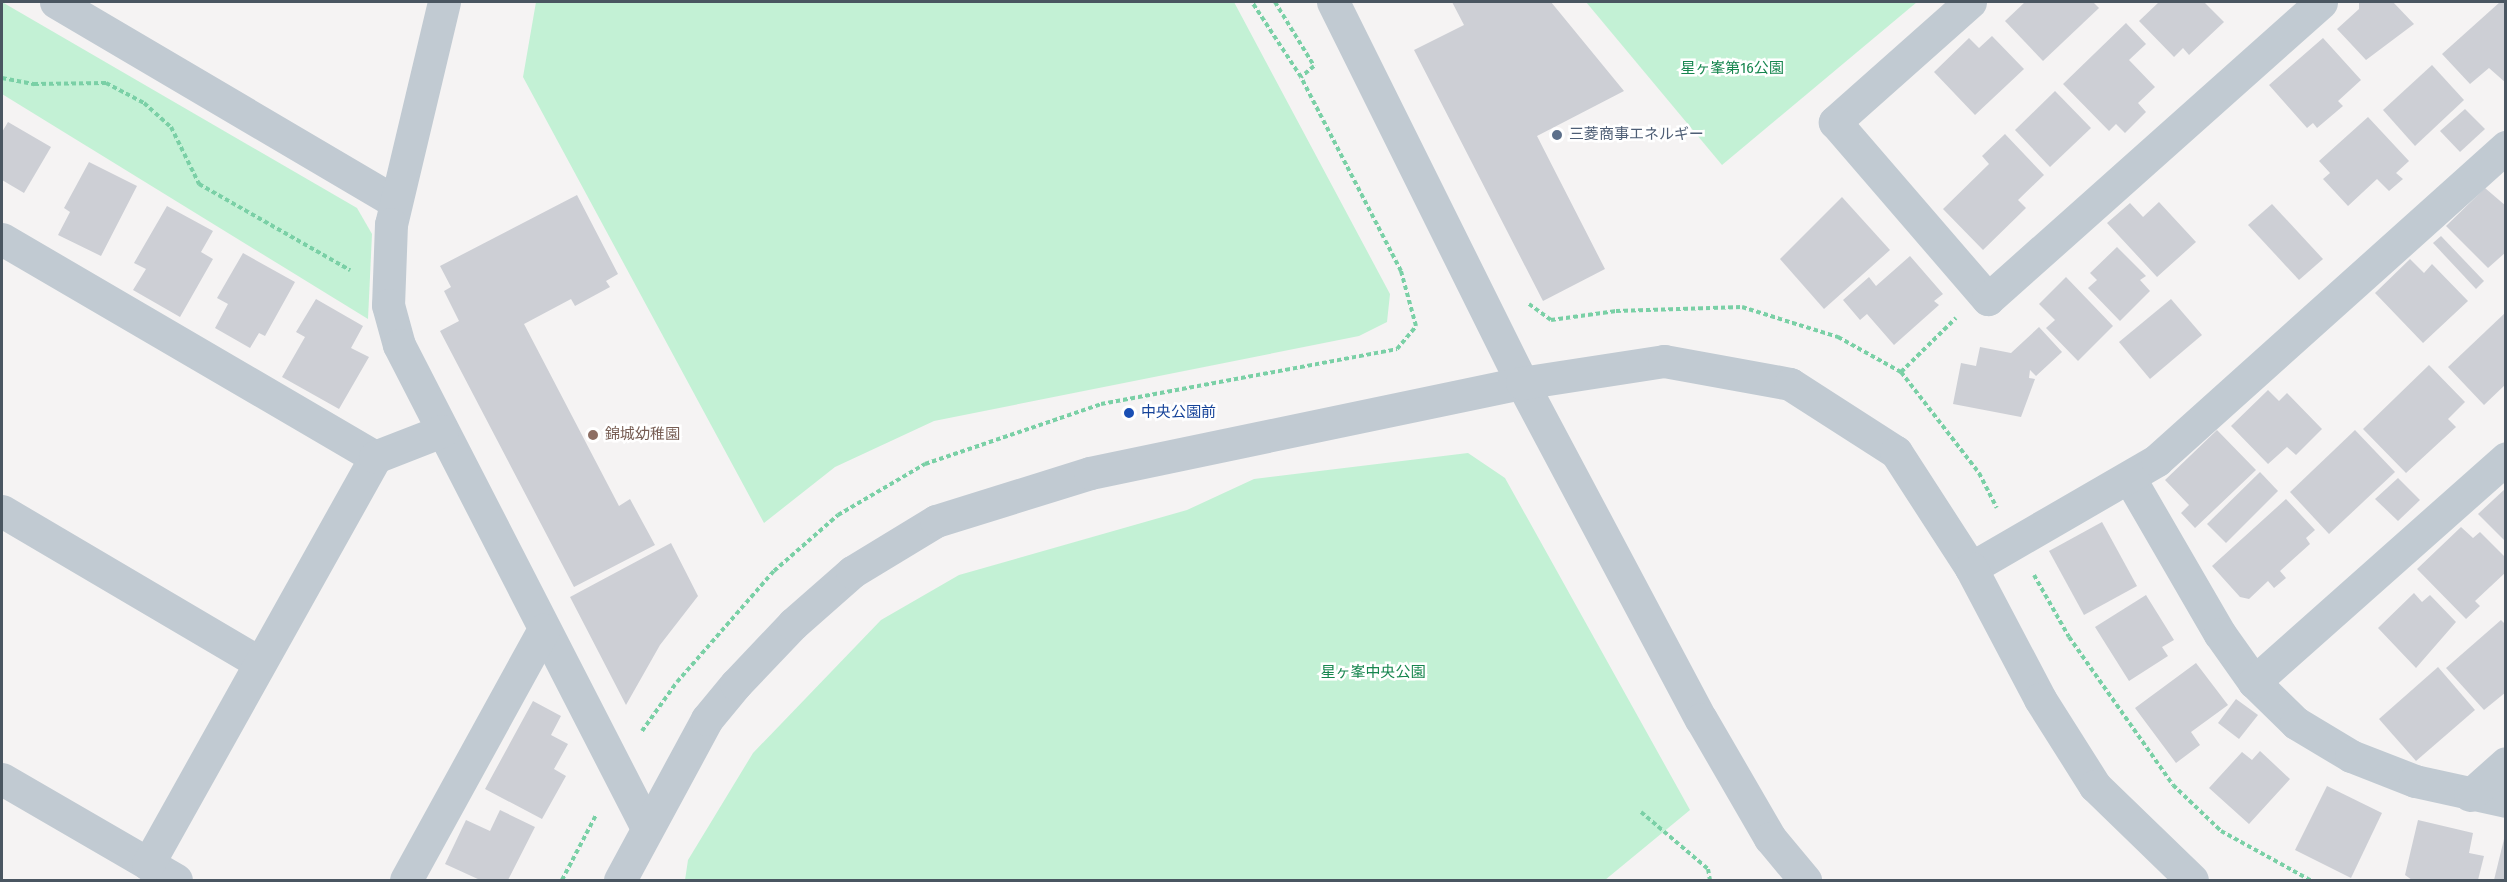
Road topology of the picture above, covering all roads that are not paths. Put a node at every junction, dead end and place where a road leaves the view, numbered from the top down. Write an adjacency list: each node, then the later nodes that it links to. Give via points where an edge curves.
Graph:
1 (56, 2): 7 (street)
2 (444, 2): 7 (street)
3 (1334, 2): 9 (street)
4 (1970, 2): 5 (street, via 1835,122 1988,299)
5 (2321, 2)
6 (2505, 147): 13 (street)
7 (396, 202): 10 (street, via 388,292 399,345)
8 (2, 239): 11 (street)
9 (1522, 383): 15 (street, via 1664,361 1790,384 1896,452); 23 (street, via 1090,473 936,520 852,572 793,624 707,720); 28 (street, via 1743,796)
10 (442, 431): 11 (street); 16 (street)
11 (375, 457): 17 (street)
12 (2505, 458): 18 (street)
13 (2130, 479): 15 (street); 18 (street)
14 (2, 511): 17 (street)
15 (1971, 568): 29 (street, via 2040,699 2095,786)
16 (544, 629): 23 (street); 26 (street)
17 (260, 663): 24 (street)
18 (2254, 682): 21 (street, via 2296,723 2351,756)
19 (2505, 763): 21 (street)
20 (2, 779): 24 (street)
21 (2469, 795): 22 (street)
22 (2505, 801)
23 (647, 828): 27 (street)
24 (148, 864): 25 (street)
25 (176, 880)
26 (406, 880)
27 (620, 880)
28 (1805, 880)
29 (2192, 880)

